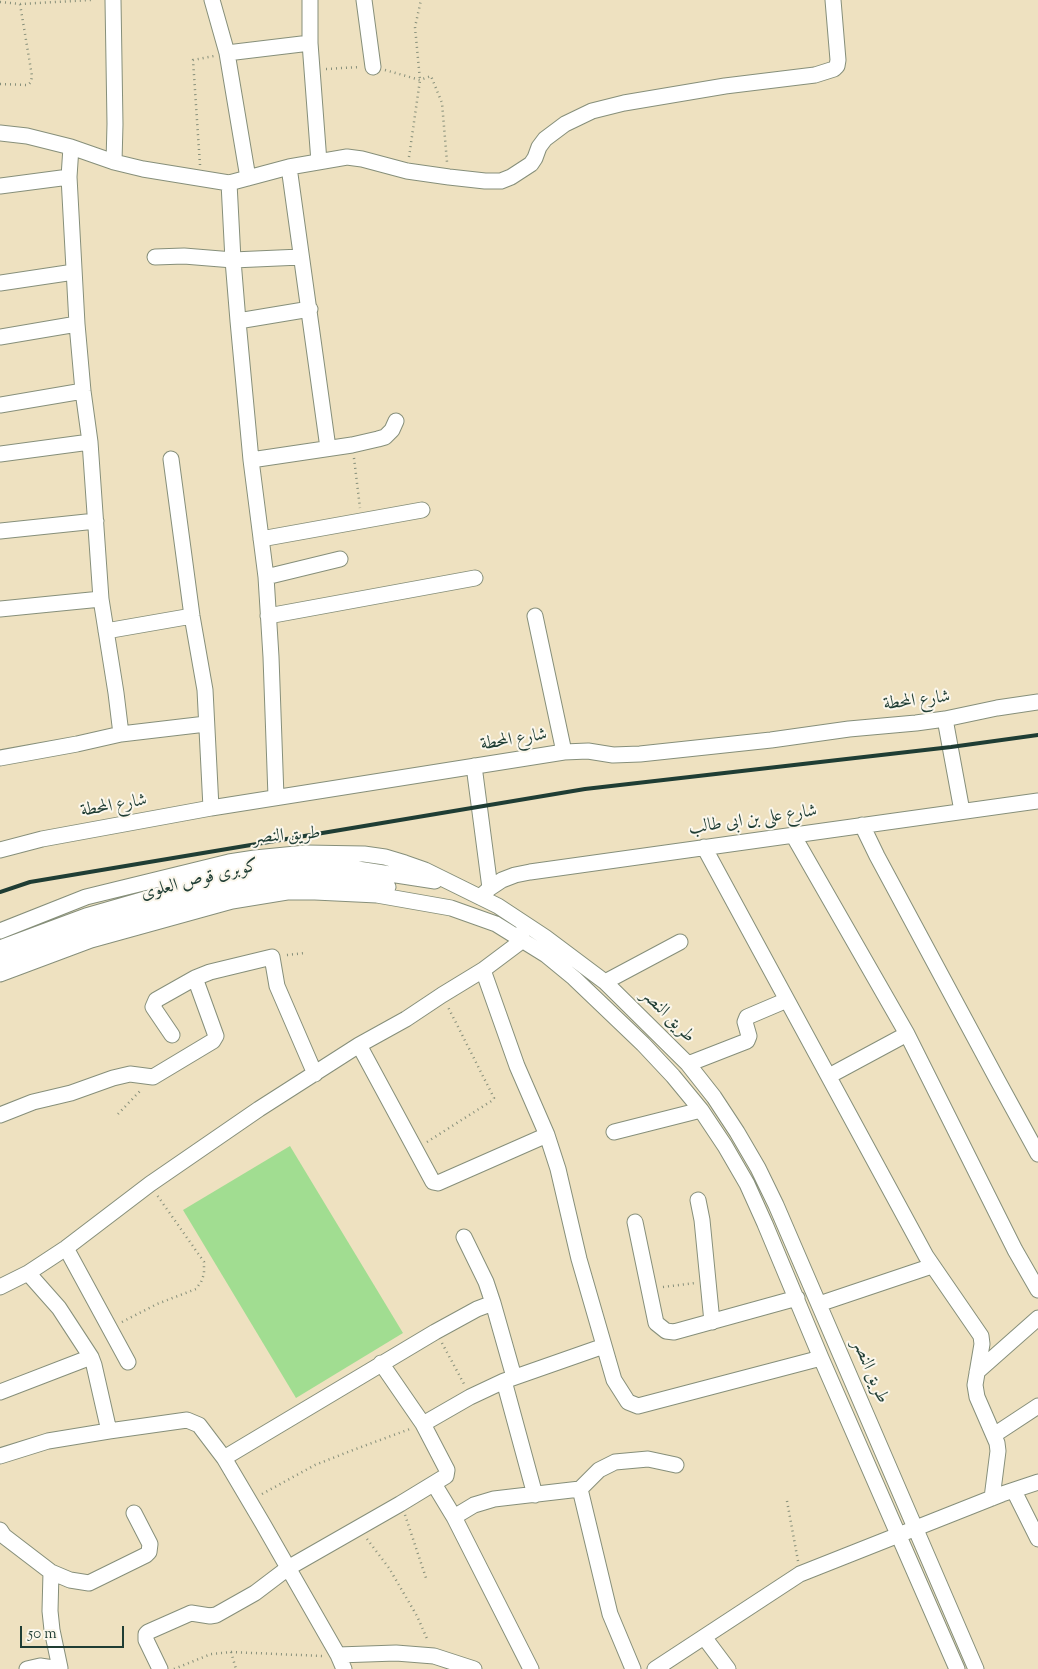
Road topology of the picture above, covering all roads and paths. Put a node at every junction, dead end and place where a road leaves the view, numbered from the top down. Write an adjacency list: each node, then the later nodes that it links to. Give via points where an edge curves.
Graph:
1 (91, 0): 9 (path)
2 (113, 0): 18 (street)
3 (212, 0): 11 (street)
4 (310, 0): 10 (street)
5 (364, 0): 12 (street)
6 (421, 0): 14 (path, via 416,27)
7 (833, 0): 23 (street, via 838,60 837,66 829,71 624,103 592,111 565,124 546,139 530,164 511,177 485,181)
8 (0, 2): 9 (path)
9 (20, 4): 15 (path, via 31,82 28,85)
10 (310, 43): 11 (street); 13 (street)
11 (227, 53): 24 (street); 25 (path, via 193,60)
12 (374, 67): 13 (path); 14 (path)
13 (312, 70): 19 (street)
14 (420, 80): 21 (path); 23 (path, via 432,76 442,103)
15 (0, 84)
16 (0, 132): 17 (street)
17 (70, 147): 18 (street); 22 (street)
18 (114, 162): 25 (street)
19 (318, 162): 20 (street); 21 (street, via 362,159)
20 (289, 167): 24 (street); 29 (street)
21 (407, 171): 23 (street)
22 (69, 177): 27 (street); 31 (street)
23 (448, 177)
24 (248, 178): 26 (street)
25 (201, 179): 26 (street)
26 (229, 183): 30 (street)
27 (0, 186)
28 (155, 256): 30 (street)
29 (301, 257): 30 (street); 33 (street)
30 (233, 260): 34 (street)
31 (74, 272): 32 (street); 35 (street)
32 (0, 283)
33 (310, 309): 34 (street); 42 (street)
34 (238, 321): 45 (street)
35 (77, 324): 36 (street); 37 (street)
36 (0, 337)
37 (83, 391): 38 (street); 40 (street)
38 (0, 406)
39 (396, 421): 41 (street, via 385,437)
40 (90, 442): 43 (street); 48 (street)
41 (352, 445): 42 (street); 47 (path)
42 (328, 448): 45 (street)
43 (0, 454)
44 (170, 458): 56 (street)
45 (251, 460): 50 (street)
46 (422, 510): 47 (street)
47 (362, 520): 50 (street)
48 (96, 521): 49 (street); 54 (street)
49 (0, 531)
50 (261, 539): 52 (street)
51 (340, 559): 52 (street)
52 (266, 577): 57 (street)
53 (475, 578): 57 (street)
54 (101, 599): 55 (street); 59 (street)
55 (0, 609)
56 (192, 616): 59 (street); 62 (street, via 205,690)
57 (268, 616): 67 (street)
58 (535, 616): 64 (street)
59 (106, 631): 63 (street)
60 (1038, 702): 61 (street, شارع المحطة)
61 (945, 719): 64 (street, شارع المحطة, via 640,754); 70 (street)
62 (206, 724): 63 (street); 69 (street)
63 (121, 734): 65 (street)
64 (564, 752): 66 (street, شارع المحطة)
65 (0, 758)
66 (474, 766): 67 (street, شارع المحطة); 77 (street)
67 (276, 797): 69 (street, شارع المحطة)
68 (1038, 801): 70 (street, شارع على بن ابى طالب)
69 (210, 808): 74 (street, شارع المحطة, via 42,839)
70 (962, 811): 71 (street, شارع على بن ابى طالب)
71 (862, 825): 72 (street, شارع على بن ابى طالب); 104 (street)
72 (793, 835): 73 (street, شارع على بن ابى طالب); 91 (street)
73 (704, 847): 77 (street, شارع على بن ابى طالب, via 515,875); 90 (street)
74 (0, 850)
75 (380, 879): 76 (street, كوبرى قوص العلوى); 79 (street, كوبرى قوص العلوى, via 459,900 485,912); 81 (street, كوبرى قوص العلوى, via 351,868 298,867 230,876 86,916); 84 (street, كوبرى قوص العلوى, via 292,881 234,889 91,929)
76 (452, 883): 77 (street, طريق النصر); 78 (street, طريق النصر, via 385,857 280,854 229,862 86,897)
77 (485, 893): 88 (street, طريق النصر, via 498,906)
78 (0, 931)
79 (523, 940): 85 (street); 86 (street, طريق النصر, via 496,924 451,908 377,895 287,892 232,901 90,940); 98 (street, طريق النصر, via 574,978 643,1044)
80 (680, 942): 88 (street)
81 (0, 948)
82 (305, 953): 83 (path)
83 (272, 957): 87 (street); 95 (street, via 278,986)
84 (0, 963)
85 (483, 970): 89 (street); 102 (street)
86 (0, 974)
87 (195, 978): 92 (street, via 156,1000 153,1007); 97 (street, via 216,1036 213,1041)
88 (605, 982): 94 (street, طريق النصر)
89 (442, 995): 93 (street); 103 (path, via 494,1098)
90 (787, 1000): 94 (street, via 747,1017 747,1041); 96 (street)
91 (907, 1034): 96 (street); 115 (street)
92 (172, 1035)
93 (359, 1045): 95 (street); 103 (street)
94 (688, 1064): 118 (street, طريق النصر, via 728,1118 758,1168)
95 (315, 1074): 105 (street)
96 (829, 1076): 110 (street)
97 (153, 1077): 99 (street, via 130,1074 113,1078); 100 (path)
98 (701, 1110): 101 (street); 116 (street, طريق النصر, via 747,1184)
99 (0, 1114)
100 (118, 1114)
101 (614, 1132)
102 (546, 1136): 103 (street, via 435,1183); 123 (street, via 558,1169 579,1260)
103 (416, 1149)
104 (1038, 1154)
105 (150, 1184): 109 (street); 121 (path, via 204,1262 204,1274 196,1289)
106 (698, 1200): 112 (street)
107 (635, 1222): 114 (street)
108 (464, 1237): 117 (street)
109 (66, 1248): 111 (street); 121 (street)
110 (932, 1266): 118 (street); 128 (street, via 981,1336)
111 (28, 1273): 113 (street); 124 (street, via 59,1308)
112 (707, 1281): 114 (path); 120 (street)
113 (0, 1287)
114 (649, 1288): 120 (street, via 656,1323 666,1331 674,1332)
115 (1038, 1290)
116 (797, 1298): 120 (street); 125 (street, طريق النصر)
117 (493, 1303): 122 (street); 129 (street)
118 (819, 1304): 151 (street, طريق النصر)
119 (1038, 1318): 128 (street)
120 (712, 1322)
121 (110, 1328): 126 (street)
122 (435, 1332): 127 (street); 131 (path)
123 (604, 1346): 125 (street, via 614,1380 628,1402 638,1406); 129 (street)
124 (91, 1357): 130 (street); 134 (street)
125 (821, 1358): 153 (street, طريق النصر)
126 (128, 1362)
127 (381, 1363): 133 (street); 137 (street)
128 (977, 1372): 135 (street, via 977,1397)
129 (509, 1379): 131 (street); 143 (street)
130 (0, 1392)
131 (470, 1397): 133 (street)
132 (1038, 1406): 135 (street)
133 (423, 1424): 140 (street, via 447,1472); 145 (path, via 315,1466)
134 (109, 1431): 136 (street, via 48,1441); 137 (street, via 186,1420 199,1425)
135 (994, 1435): 144 (street, via 998,1451)
136 (0, 1456)
137 (224, 1458): 145 (street)
138 (676, 1465): 141 (street, via 648,1459 615,1462 599,1470)
139 (1038, 1482): 142 (street)
140 (434, 1484): 147 (street); 149 (street)
141 (580, 1489): 143 (street); 171 (street, via 610,1614)
142 (1014, 1491): 144 (street); 154 (street)
143 (534, 1495): 149 (street, via 494,1499 474,1505)
144 (992, 1498): 151 (street)
145 (249, 1501): 155 (street)
146 (787, 1501): 157 (path)
147 (400, 1504): 150 (street); 158 (path)
148 (134, 1513): 156 (street, via 150,1544 146,1555 89,1583)
149 (454, 1517): 170 (street)
150 (358, 1528): 155 (street); 161 (path, via 394,1576 417,1616)
151 (915, 1529): 153 (street); 175 (street, طريق النصر)
152 (0, 1530): 156 (street)
153 (898, 1535): 157 (street); 174 (street, طريق النصر)
154 (1038, 1539)
155 (288, 1568): 162 (street); 166 (street, via 216,1615 190,1613 148,1632 146,1640)
156 (51, 1572): 165 (street, via 51,1620)
157 (800, 1574): 159 (street)
158 (426, 1578)
159 (704, 1637): 172 (street); 173 (street)
160 (231, 1652): 162 (path); 167 (path, via 212,1654); 168 (path)
161 (434, 1656): 162 (street, via 396,1653); 163 (street)
162 (341, 1662)
163 (451, 1666): 169 (street)
164 (27, 1669): 165 (street, via 40,1666)
165 (60, 1669)
166 (160, 1669)
167 (174, 1669)
168 (236, 1669)
169 (474, 1669)
170 (531, 1669)
171 (633, 1669)
172 (655, 1669)
173 (728, 1669)
174 (957, 1669)
175 (976, 1669)

